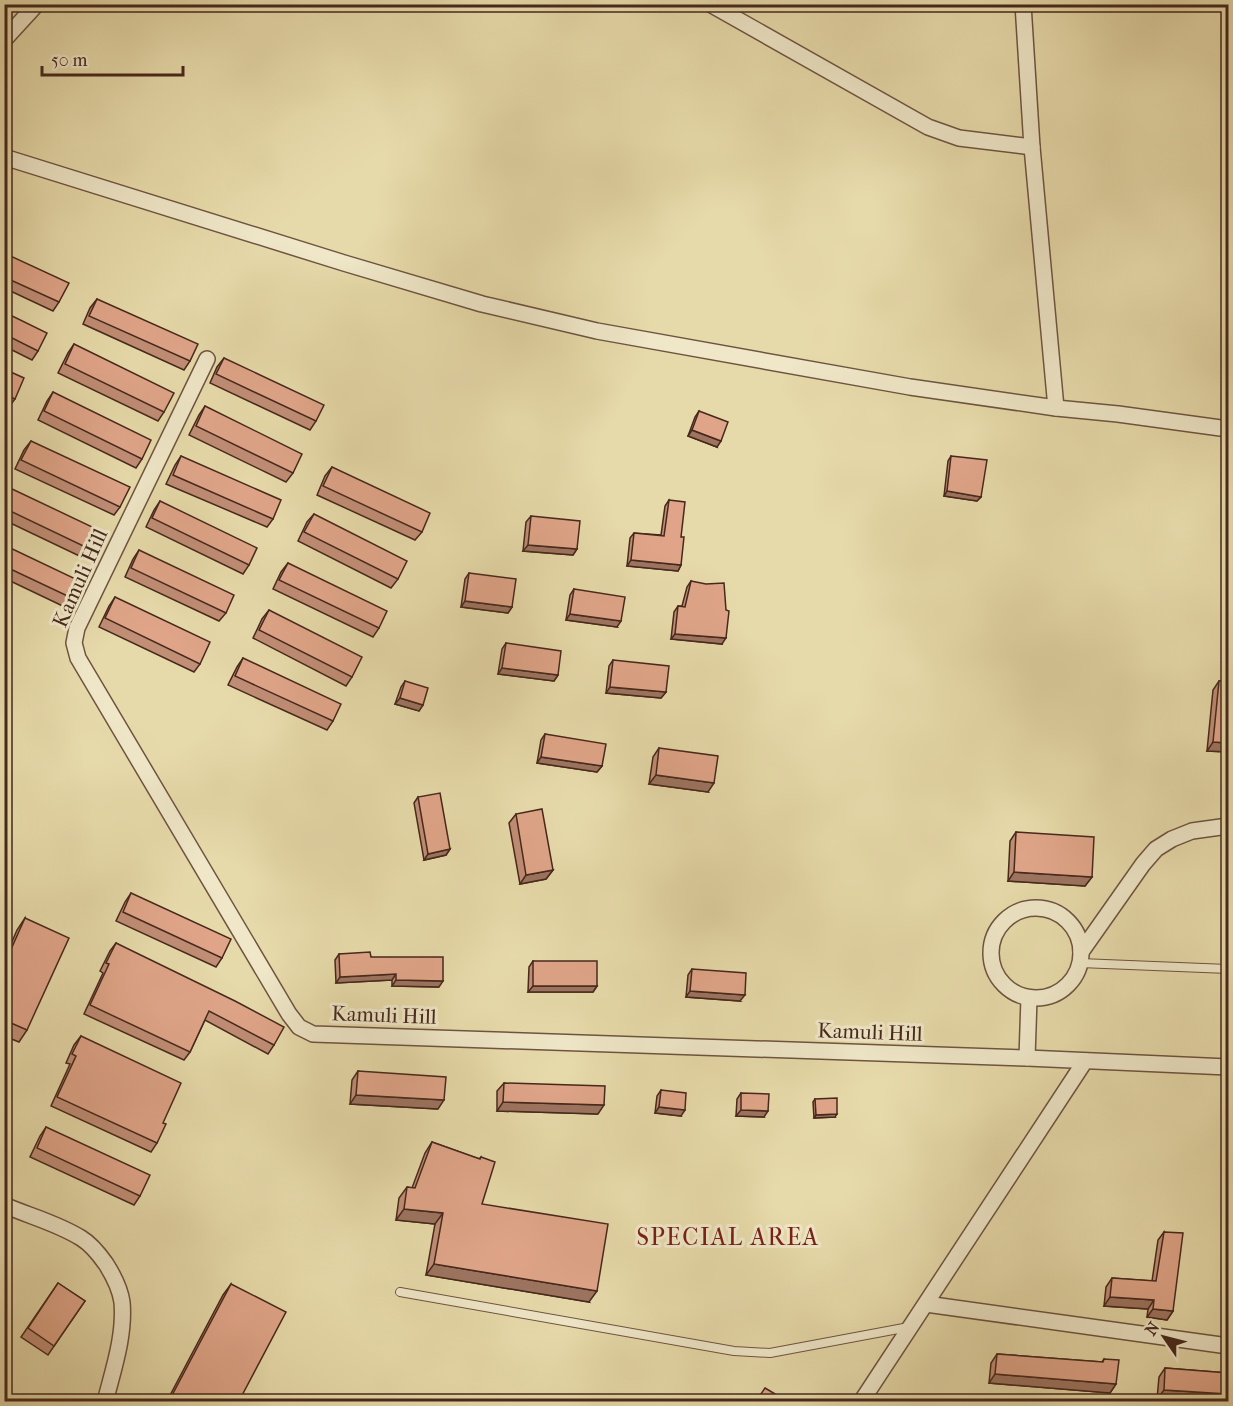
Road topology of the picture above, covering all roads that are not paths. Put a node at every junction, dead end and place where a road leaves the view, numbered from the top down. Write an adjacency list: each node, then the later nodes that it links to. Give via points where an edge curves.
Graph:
1 (37, 4): 4 (street)
2 (710, 4): 5 (street, via 928,128 959,138)
3 (1023, 4): 5 (street)
4 (4, 40)
5 (1032, 147): 8 (street)
6 (4, 157): 8 (street, via 482,304 597,331 743,358)
7 (207, 359): 14 (street, Kamuli Hill, via 77,628 74,643 78,658 299,1027 313,1034)
8 (1056, 408): 9 (street)
9 (1228, 429)
10 (1228, 826): 11 (street, via 1192,831 1156,849)
11 (1080, 957): 12 (lane); 13 (street, via 1076,974 1061,991); 13 (street, via 1079,940 1059,914 1038,908 1008,917 995,933 990,953 992,964 1001,983)
12 (1228, 969)
13 (1029, 998): 14 (street)
14 (1027, 1058): 15 (street, Kamuli Hill)
15 (1085, 1061): 16 (street, Kamuli Hill); 19 (street)
16 (1228, 1067)
17 (4, 1205): 22 (street, via 82,1238 113,1275 122,1300 121,1328)
18 (400, 1292): 20 (lane, via 734,1351 770,1353)
19 (926, 1304): 20 (street); 21 (street)
20 (909, 1327): 23 (street)
21 (1228, 1346)
22 (105, 1401)
23 (861, 1401)

